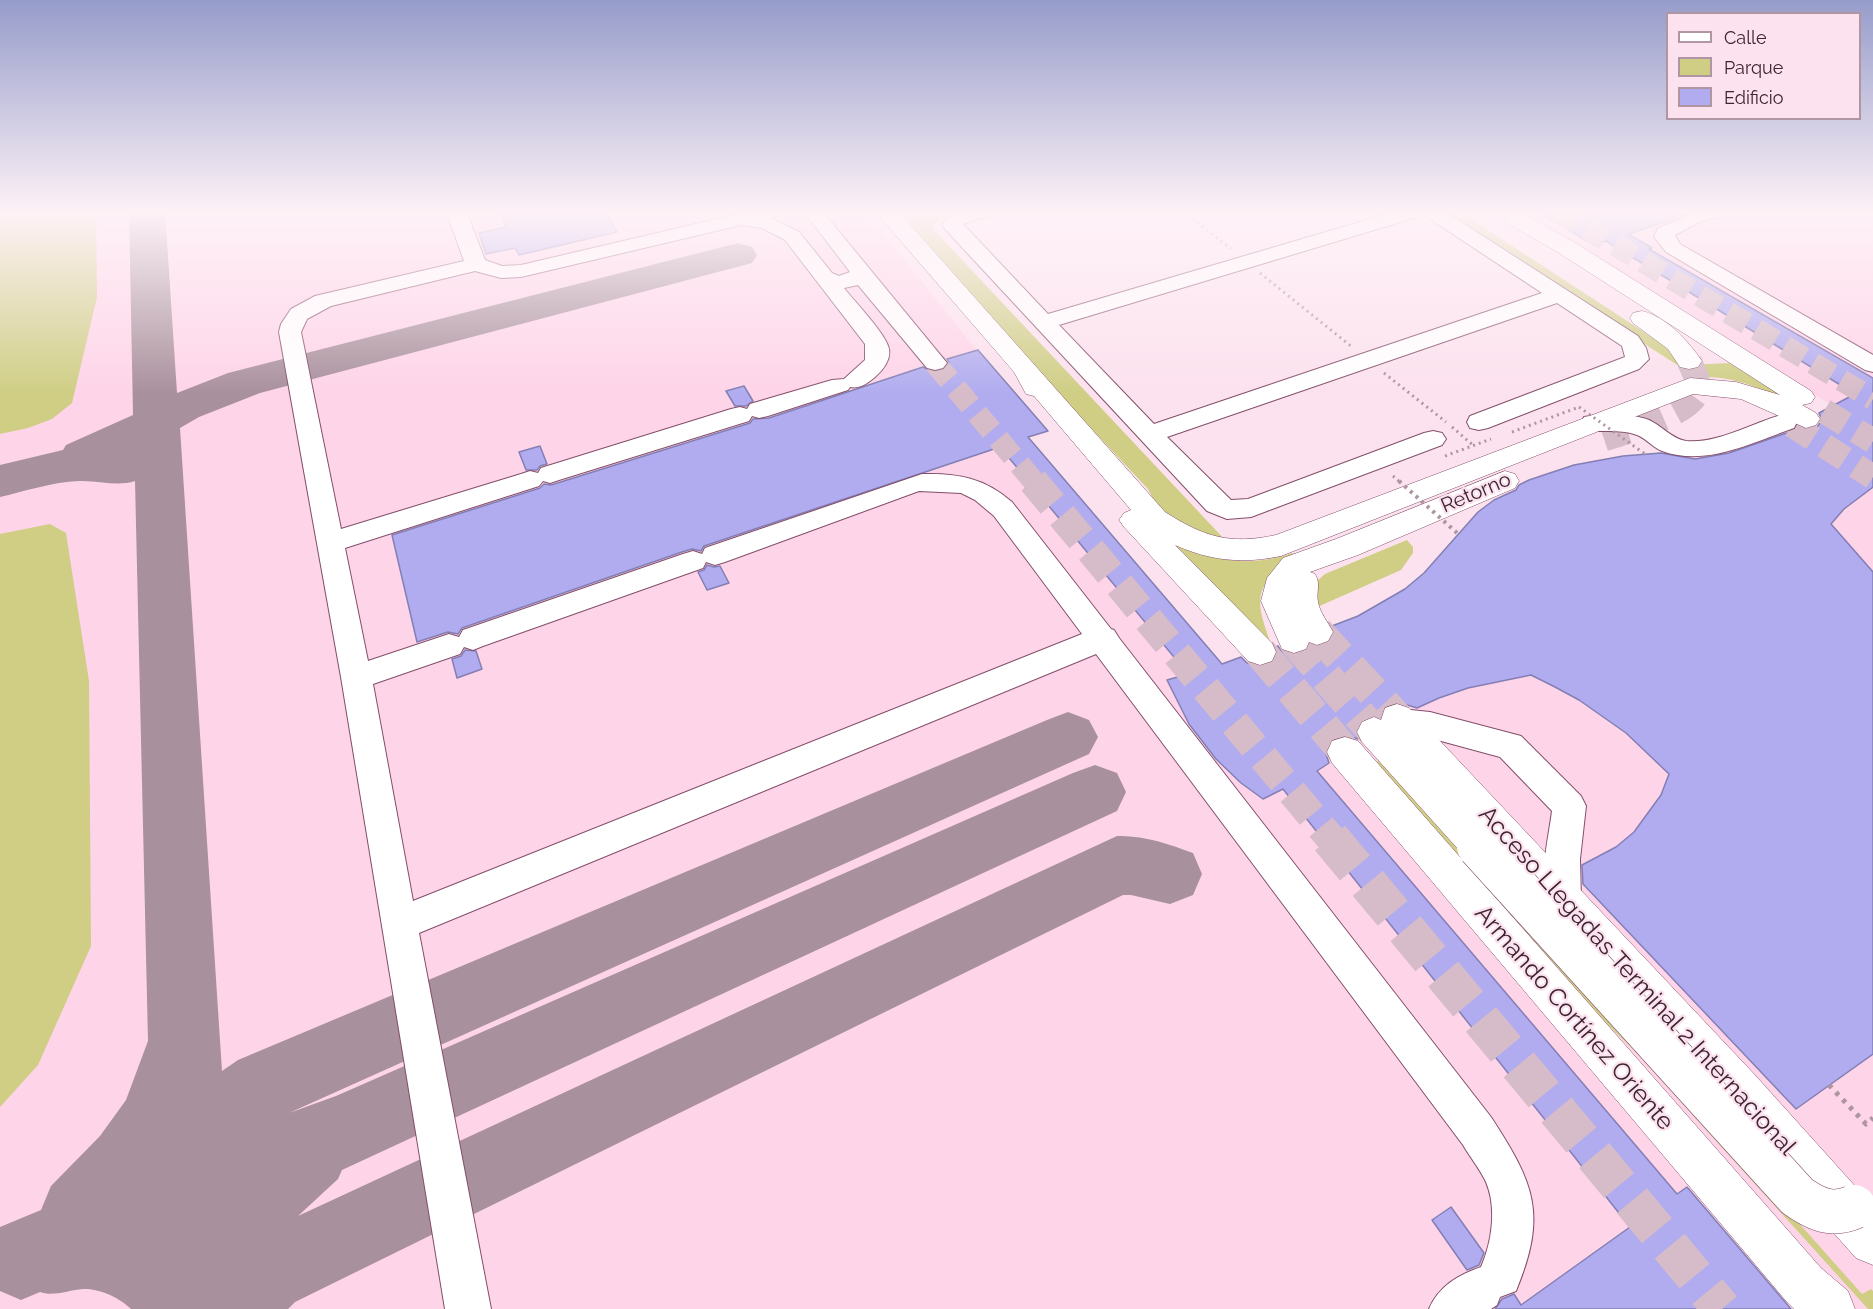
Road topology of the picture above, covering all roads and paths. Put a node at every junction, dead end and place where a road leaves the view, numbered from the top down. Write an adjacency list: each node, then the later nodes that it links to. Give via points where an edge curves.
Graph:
1 (443, 272): 33 (lane, via 323,301 299,314 292,324 290,332)
2 (821, 272): 12 (lane)
3 (861, 272): 13 (lane)
4 (940, 272): 22 (highway)
5 (997, 272): 17 (lane)
6 (1212, 272): 17 (lane)
7 (1259, 272): 18 (path)
8 (1527, 272): 14 (lane)
9 (1572, 272): 19 (highway, via 1657,327)
10 (1600, 272): 23 (highway)
11 (1714, 272): 21 (lane)
12 (826, 278): 13 (lane, via 841,282); 15 (lane)
13 (865, 280): 15 (lane, via 847,286); 16 (lane)
14 (1561, 294): 18 (lane); 24 (lane, via 1630,341 1637,359)
15 (841, 298): 16 (lane); 33 (lane, via 879,354 872,368 847,383)
16 (895, 317): 20 (lane)
17 (1044, 322): 26 (lane)
18 (1368, 360): 26 (lane); 28 (path, via 1474,446)
19 (1689, 361)
20 (934, 363)
21 (1873, 365)
22 (1025, 369): 25 (highway, via 1155,519 1193,543 1230,550 1256,551 1281,545); 36 (highway, via 1062,435 1159,549)
23 (1802, 419): 25 (highway, via 1706,392 1669,393); 25 (lane, via 1717,446 1686,449 1668,444 1641,426)
24 (1479, 422)
25 (1592, 423): 27 (path); 30 (path, bridge); 34 (highway, Retorno, via 1347,547 1310,574 1303,583 1300,600 1306,617)
26 (1150, 434): 29 (lane, via 1216,504 1227,510 1239,510)
27 (1506, 434)
28 (1495, 438)
29 (1433, 439)
30 (1645, 454)
31 (1393, 476): 32 (path, bridge)
32 (1457, 533)
33 (331, 543): 37 (lane)
34 (1306, 636)
35 (1104, 638): 37 (lane, via 989,495 958,481 915,485); 40 (lane); 44 (lane, via 1477,1131 1506,1178 1514,1224 1509,1258)
36 (1260, 652)
37 (356, 677): 40 (lane)
38 (1379, 731): 39 (highway, Acceso Llegadas Terminal 2 Internacional); 39 (lane, via 1430,725 1510,746 1569,806); 43 (highway, bridge, via 1797,1196 1811,1207 1845,1212); 45 (highway, Armando Cortínez Oriente)
39 (1563, 900): 43 (highway, Acceso Llegadas Terminal 2 Internacional, via 1738,1090)
40 (398, 924): 46 (lane)
41 (1829, 1084): 42 (path, via 1866,1124)
42 (1873, 1118)
43 (1868, 1221)
44 (1478, 1291)
45 (1818, 1301)
46 (468, 1309)

